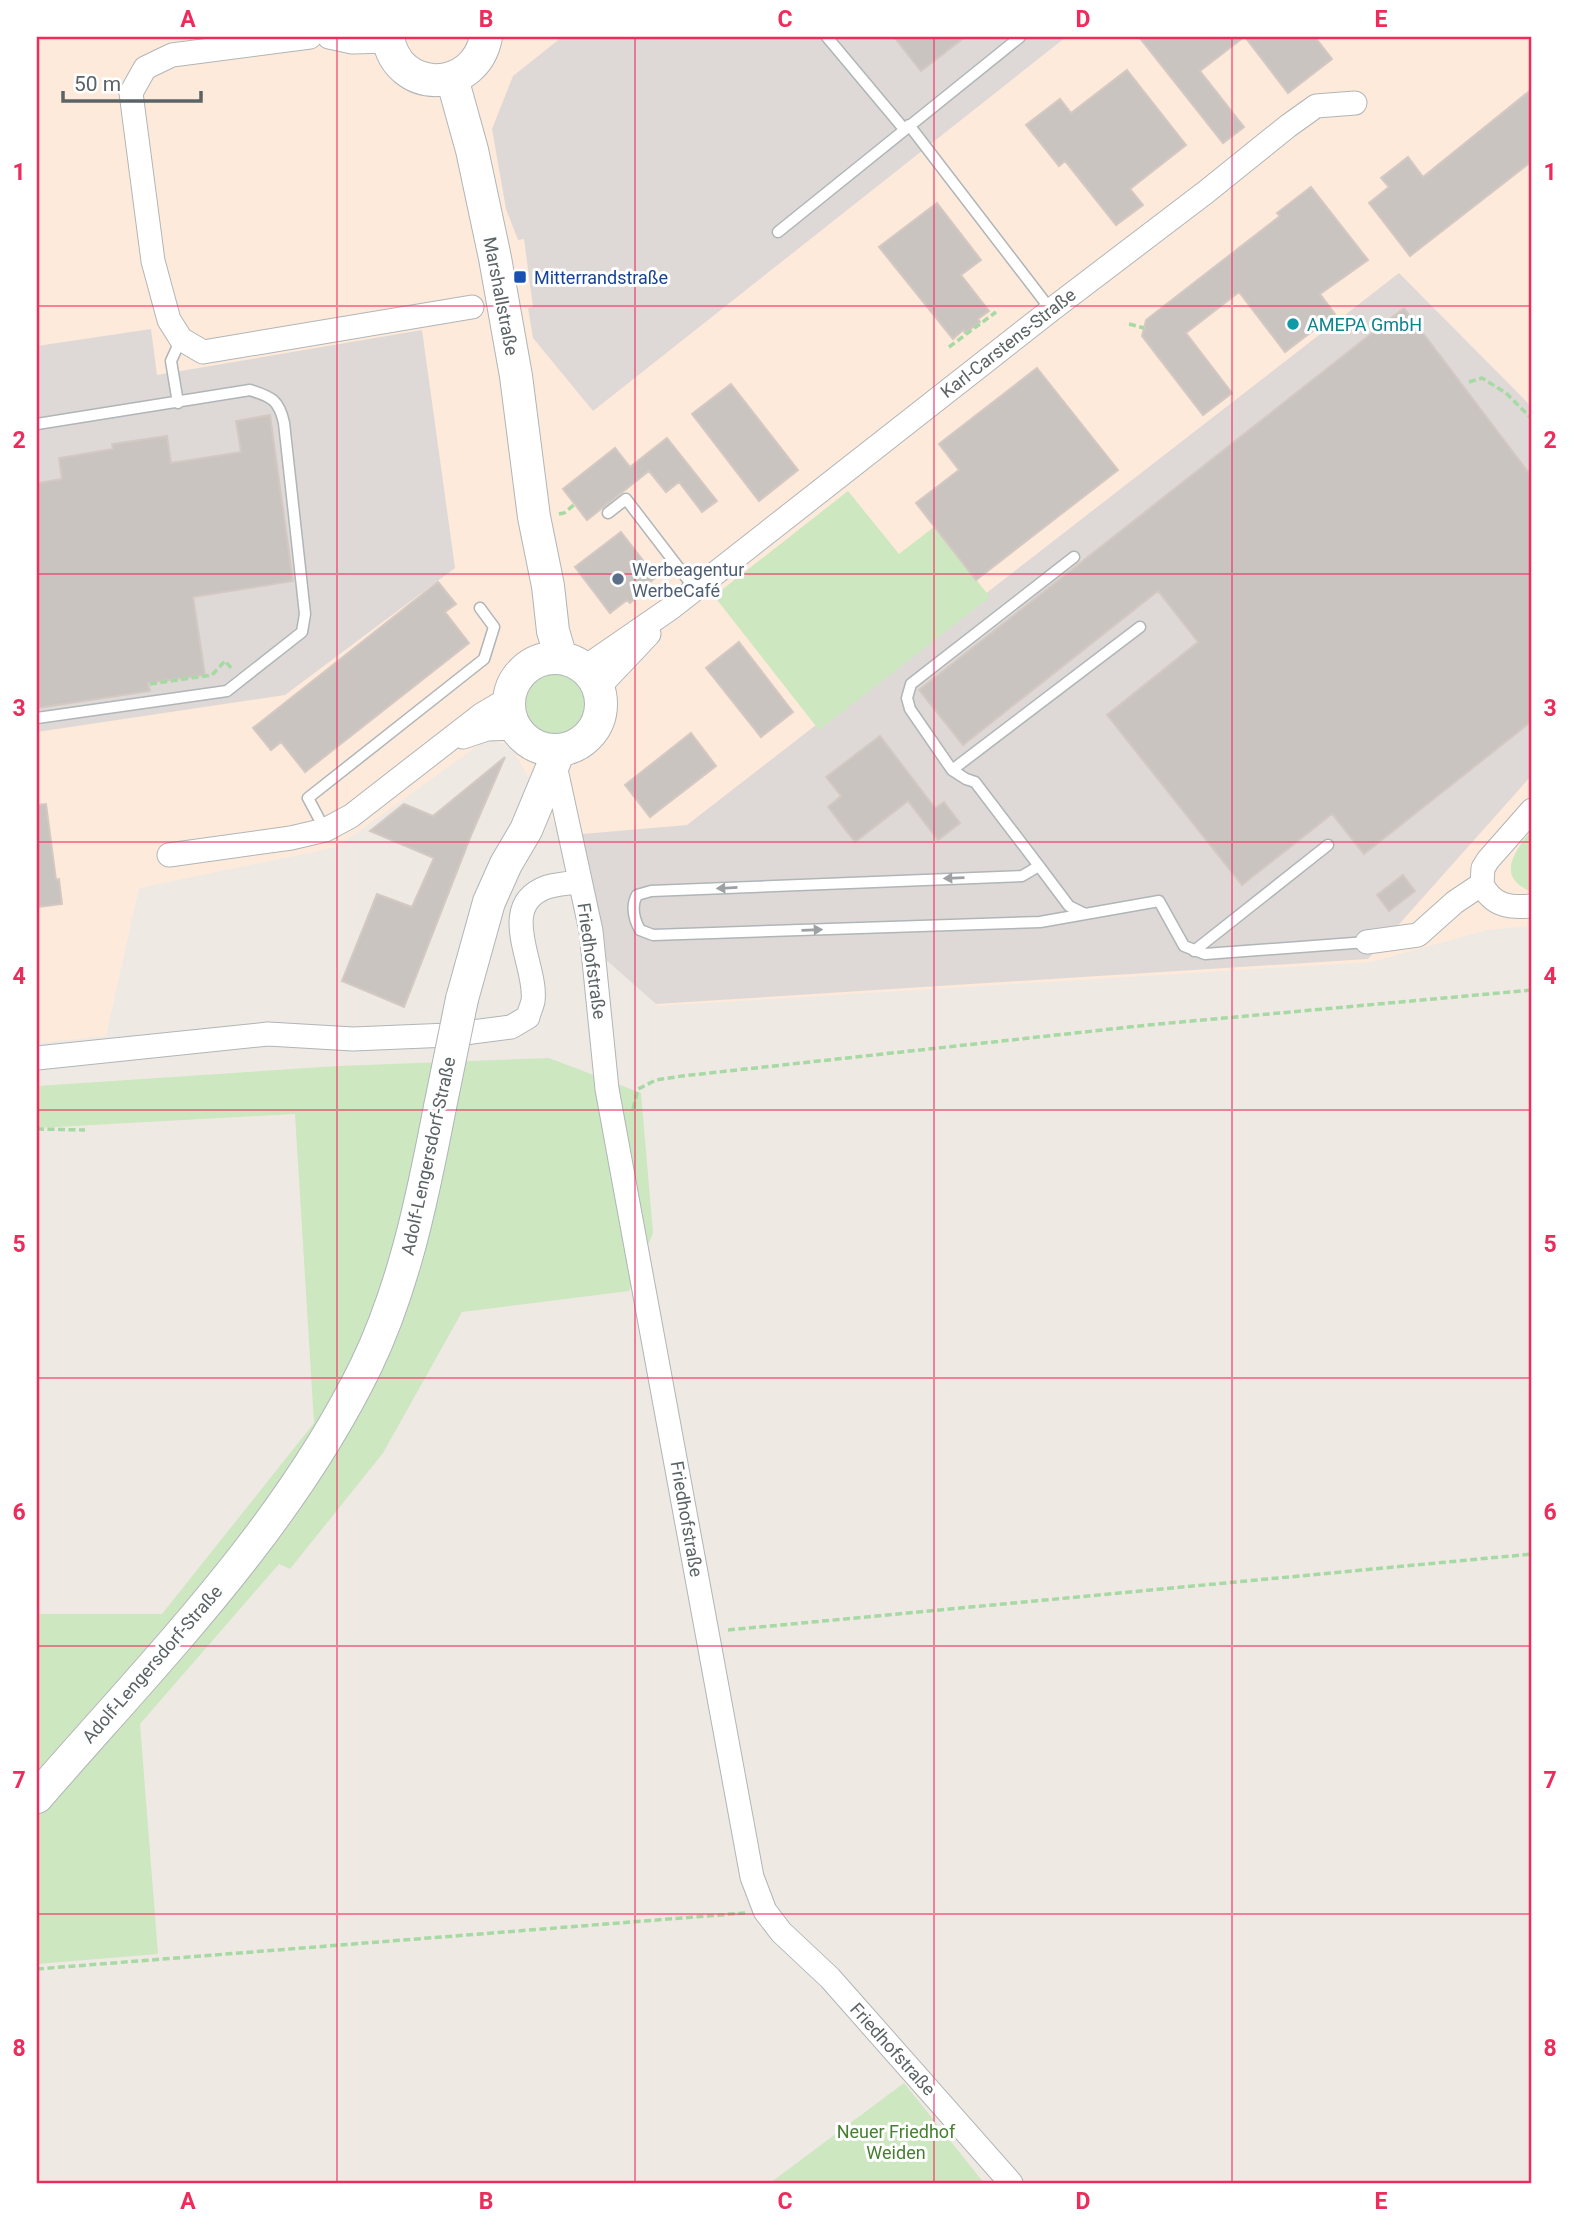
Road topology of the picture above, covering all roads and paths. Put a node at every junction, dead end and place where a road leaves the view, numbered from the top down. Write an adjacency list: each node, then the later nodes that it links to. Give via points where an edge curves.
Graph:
1 (310, 37): 16 (street, via 172,55 145,68 131,93 153,261 169,320)
2 (329, 37): 6 (street, via 352,42)
3 (486, 37): 7 (street, via 476,61)
4 (827, 37): 9 (lane)
5 (1020, 37): 9 (lane)
6 (388, 39): 7 (street, via 405,69 420,78)
7 (452, 78): 28 (street, Marshallstraße, via 495,258 553,631)
8 (1355, 103): 12 (street, Karl-Carstens-Straße, via 1316,106)
9 (907, 127): 10 (lane); 12 (lane)
10 (778, 232)
11 (472, 307): 16 (street, via 202,352)
12 (1051, 310): 24 (street, Karl-Carstens-Straße)
13 (996, 312): 17 (path)
14 (1129, 324): 15 (path)
15 (1144, 328)
16 (181, 339): 19 (lane, via 172,361)
17 (949, 347)
18 (1469, 382): 20 (path, via 1482,378 1506,393)
19 (178, 403): 21 (lane); 30 (lane, via 250,390 271,396 281,410 304,593 302,632 227,691)
20 (1532, 419)
21 (37, 424)
22 (608, 513): 24 (lane, via 626,499)
23 (1074, 557): 31 (lane, via 911,684 907,698)
24 (695, 589): 28 (street, Karl-Carstens-Straße, via 671,608 642,643)
25 (480, 608): 36 (lane, via 494,627 484,659 307,798)
26 (1140, 627): 34 (lane)
27 (221, 664): 29 (path, via 212,675)
28 (569, 669): 33 (street, via 516,678); 33 (street, via 601,702 595,729 573,747)
29 (150, 684)
30 (37, 718)
31 (916, 720): 32 (lane); 34 (lane)
32 (906, 729)
33 (534, 738): 36 (street, via 481,715 351,816); 40 (street, Friedhofstraße); 53 (street, Adolf-Lengersdorf-Straße, bridge, via 526,830 489,902 462,999 422,1198 388,1312 366,1365 284,1505 227,1578)
34 (952, 770): 39 (lane, via 975,782)
35 (1532, 810): 41 (street, via 1488,860)
36 (325, 830): 38 (street)
37 (1328, 845): 45 (lane)
38 (169, 855)
39 (1039, 866): 43 (lane, via 1069,906); 43 (lane, one-way to 43, via 1023,876 651,891 637,895 634,913 640,930 653,935 1040,922)
40 (580, 882): 47 (street, via 547,887 526,902 520,919 533,1000 528,1017 511,1027 353,1039 268,1034); 52 (street, Friedhofstraße, via 591,931 607,1089)
41 (1482, 884): 42 (street, via 1492,900 1506,906); 44 (street, via 1418,935)
42 (1532, 906)
43 (1085, 914): 45 (lane, via 1159,901 1184,946)
44 (1367, 942): 45 (lane, via 1205,954)
45 (1194, 951)
46 (1532, 990): 48 (path, via 1148,1025 682,1076 656,1080 638,1089)
47 (37, 1058)
48 (633, 1115)
49 (37, 1129): 50 (path)
50 (85, 1130)
51 (1532, 1554): 52 (path)
52 (708, 1632): 54 (street, Friedhofstraße, via 752,1877)
53 (37, 1797)
54 (765, 1911): 55 (path); 56 (street, Friedhofstraße)
55 (37, 1969)
56 (1011, 2183)

